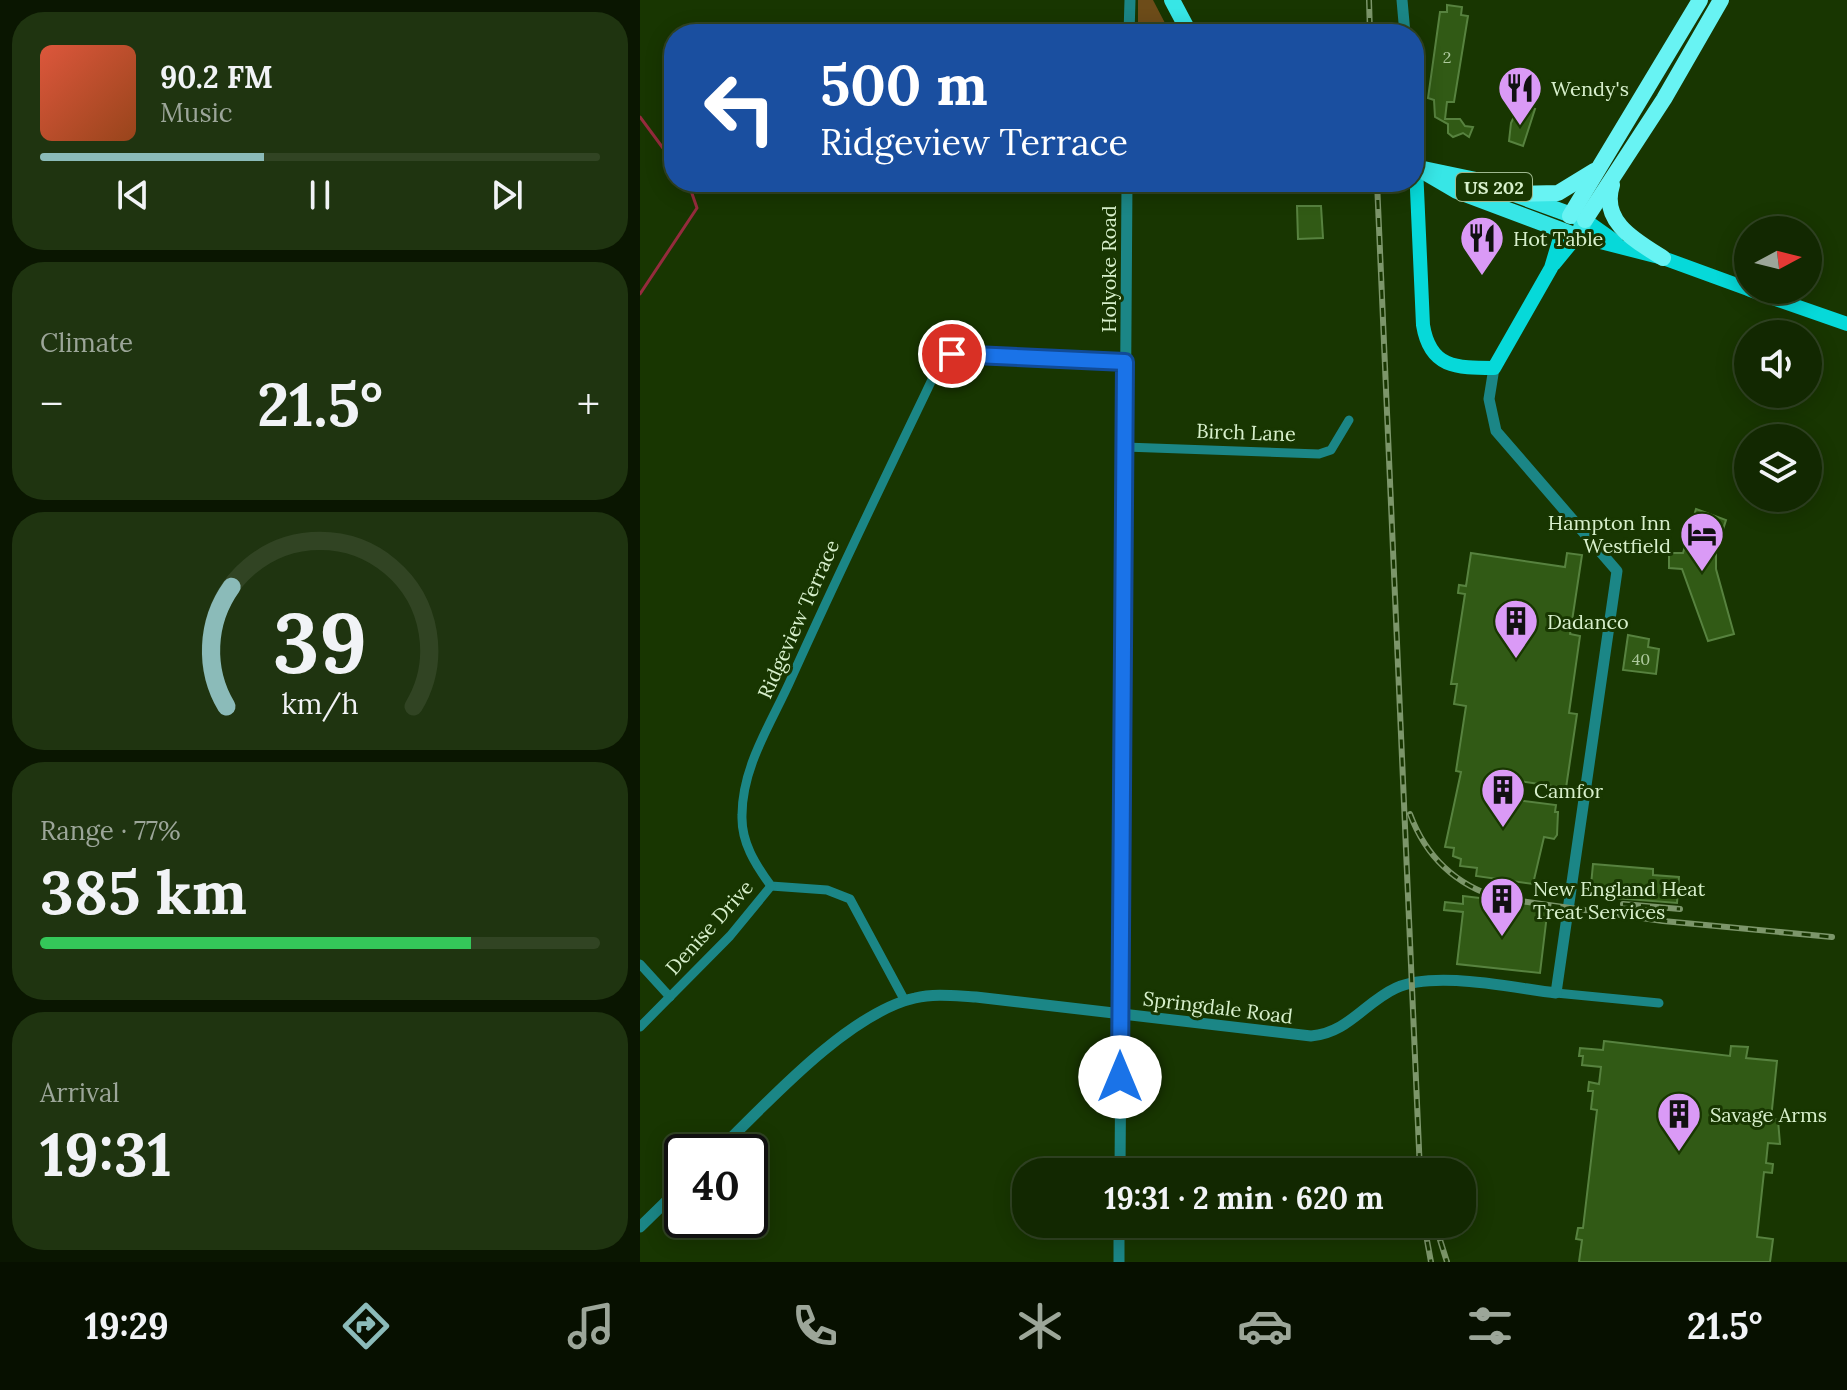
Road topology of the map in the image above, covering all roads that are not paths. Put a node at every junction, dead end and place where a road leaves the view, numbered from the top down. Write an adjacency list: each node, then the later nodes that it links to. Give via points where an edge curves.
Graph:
1 (1130, 0): 6 (street)
2 (1172, 0): 7 (highway)
3 (1402, 0): 8 (street)
4 (1700, 0): 9 (highway)
5 (1721, 0): 11 (highway)
6 (1129, 24)
7 (1185, 24)
8 (1404, 24)
9 (1611, 152): 15 (highway, via 1569,189); 16 (highway)
10 (1424, 169): 15 (highway, US 202)
11 (1617, 171): 16 (highway); 17 (highway, via 1608,198 1614,217 1628,236)
12 (1424, 173): 16 (highway, US 202, via 1442,184)
13 (1127, 192): 21 (street, Holyoke Road)
14 (1416, 192): 22 (main road, via 1428,346 1437,358 1452,364)
15 (1511, 194): 16 (highway, US 202)
16 (1574, 226): 17 (main road, US 202); 22 (main road)
17 (1663, 258): 18 (main road, US 202)
18 (1734, 284)
19 (1789, 304): 20 (main road, US 202)
20 (1847, 324)
21 (1125, 362): 24 (street, Holyoke Road); 25 (street, Ridgeview Terrace, via 952,354 941,361 751,763 742,828 752,860)
22 (1494, 368): 27 (street, via 1489,410 1496,431 1617,571)
23 (1349, 420): 24 (street, Birch Lane, via 1331,450 1319,454)
24 (1125, 447): 31 (street, Holyoke Road)
25 (771, 886): 28 (street, Denise Drive); 29 (street, via 827,890 850,899)
26 (640, 964): 28 (street)
27 (1556, 993): 30 (street, Springdale Road); 31 (street, Springdale Road, via 1411,983 1387,992 1339,1028 1311,1036)
28 (670, 997): 32 (street, Denise Drive)
29 (905, 1001): 31 (street, Springdale Road, via 954,996); 33 (street, Springdale Road, via 813,1060)
30 (1659, 1003)
31 (1121, 1013): 34 (street, Holyoke Road)
32 (640, 1027)
33 (736, 1134)
34 (1120, 1158)
35 (664, 1204): 36 (street)
36 (640, 1227)
37 (1119, 1238): 38 (street)
38 (1119, 1262)

